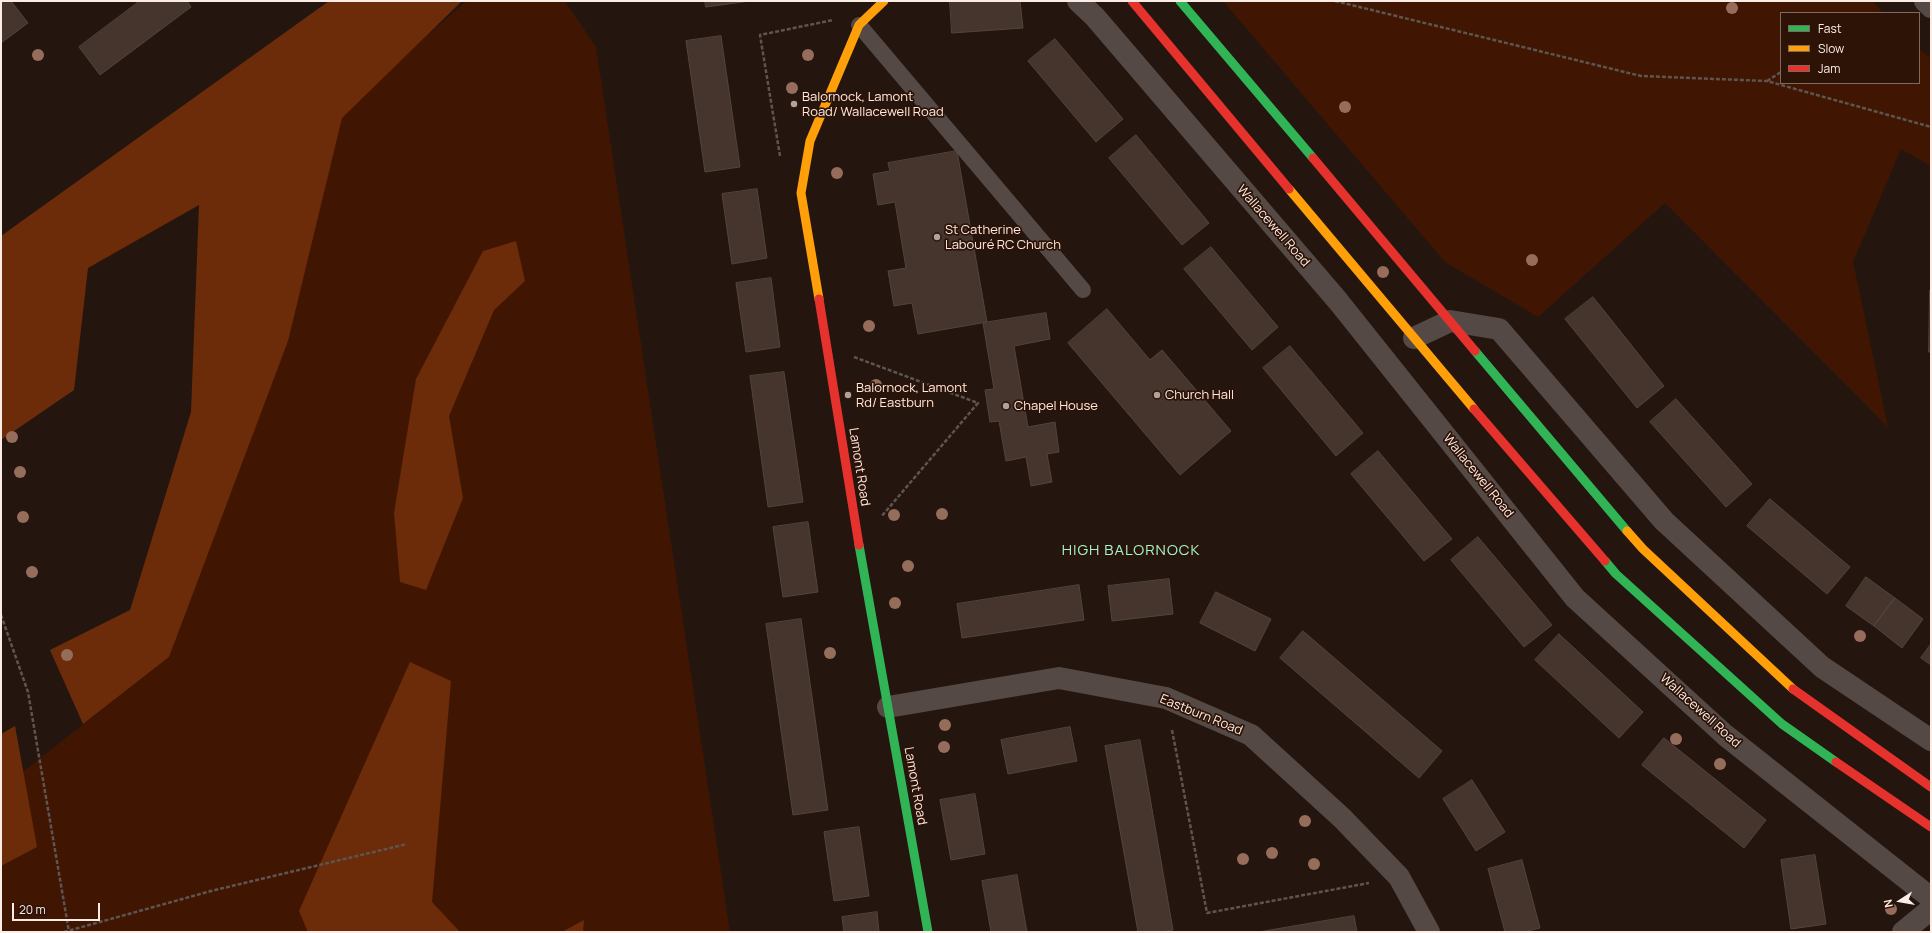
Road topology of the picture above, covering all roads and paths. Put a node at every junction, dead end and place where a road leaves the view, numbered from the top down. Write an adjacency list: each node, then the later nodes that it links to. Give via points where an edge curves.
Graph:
1 (884, 1): 8 (street, Lamont Road)
2 (1078, 1): 26 (street, Wallacewell Road, via 1095,17 1338,301 1575,598 1725,735)
3 (1132, 1): 15 (street)
4 (1180, 1): 14 (street)
5 (1335, 1): 10 (path, via 1641,76)
6 (1925, 1): 7 (street)
7 (1931, 7)
8 (859, 25): 12 (street, Lamont Road, via 810,141); 12 (path, via 841,19 760,35 779,153); 13 (lane)
9 (1780, 73): 10 (path)
10 (1767, 81): 11 (path)
11 (1931, 127)
12 (801, 193): 16 (street, Lamont Road)
13 (1083, 290)
14 (1450, 321): 15 (street); 21 (street, via 1499,329 1664,521 1822,667); 22 (street, via 1643,549 1790,687)
15 (1414, 338): 23 (street, via 1616,574 1782,724)
16 (826, 347): 17 (street, Lamont Road); 17 (path, via 978,403)
17 (859, 543): 20 (street, Lamont Road)
18 (1, 615): 28 (path, via 28,692)
19 (1166, 698): 20 (street, Eastburn Road, via 1059,678); 25 (street, Eastburn Road, via 1251,735 1342,818); 25 (path, via 1207,913)
20 (888, 707): 30 (street, Lamont Road)
21 (1931, 740)
22 (1931, 787)
23 (1931, 827)
24 (407, 844): 28 (path, via 211,891)
25 (1399, 877): 31 (street, Eastburn Road)
26 (1931, 898)
27 (1931, 909): 32 (street)
28 (69, 931): 29 (path)
29 (64, 932)
30 (928, 932)
31 (1429, 932)
32 (1903, 932)

